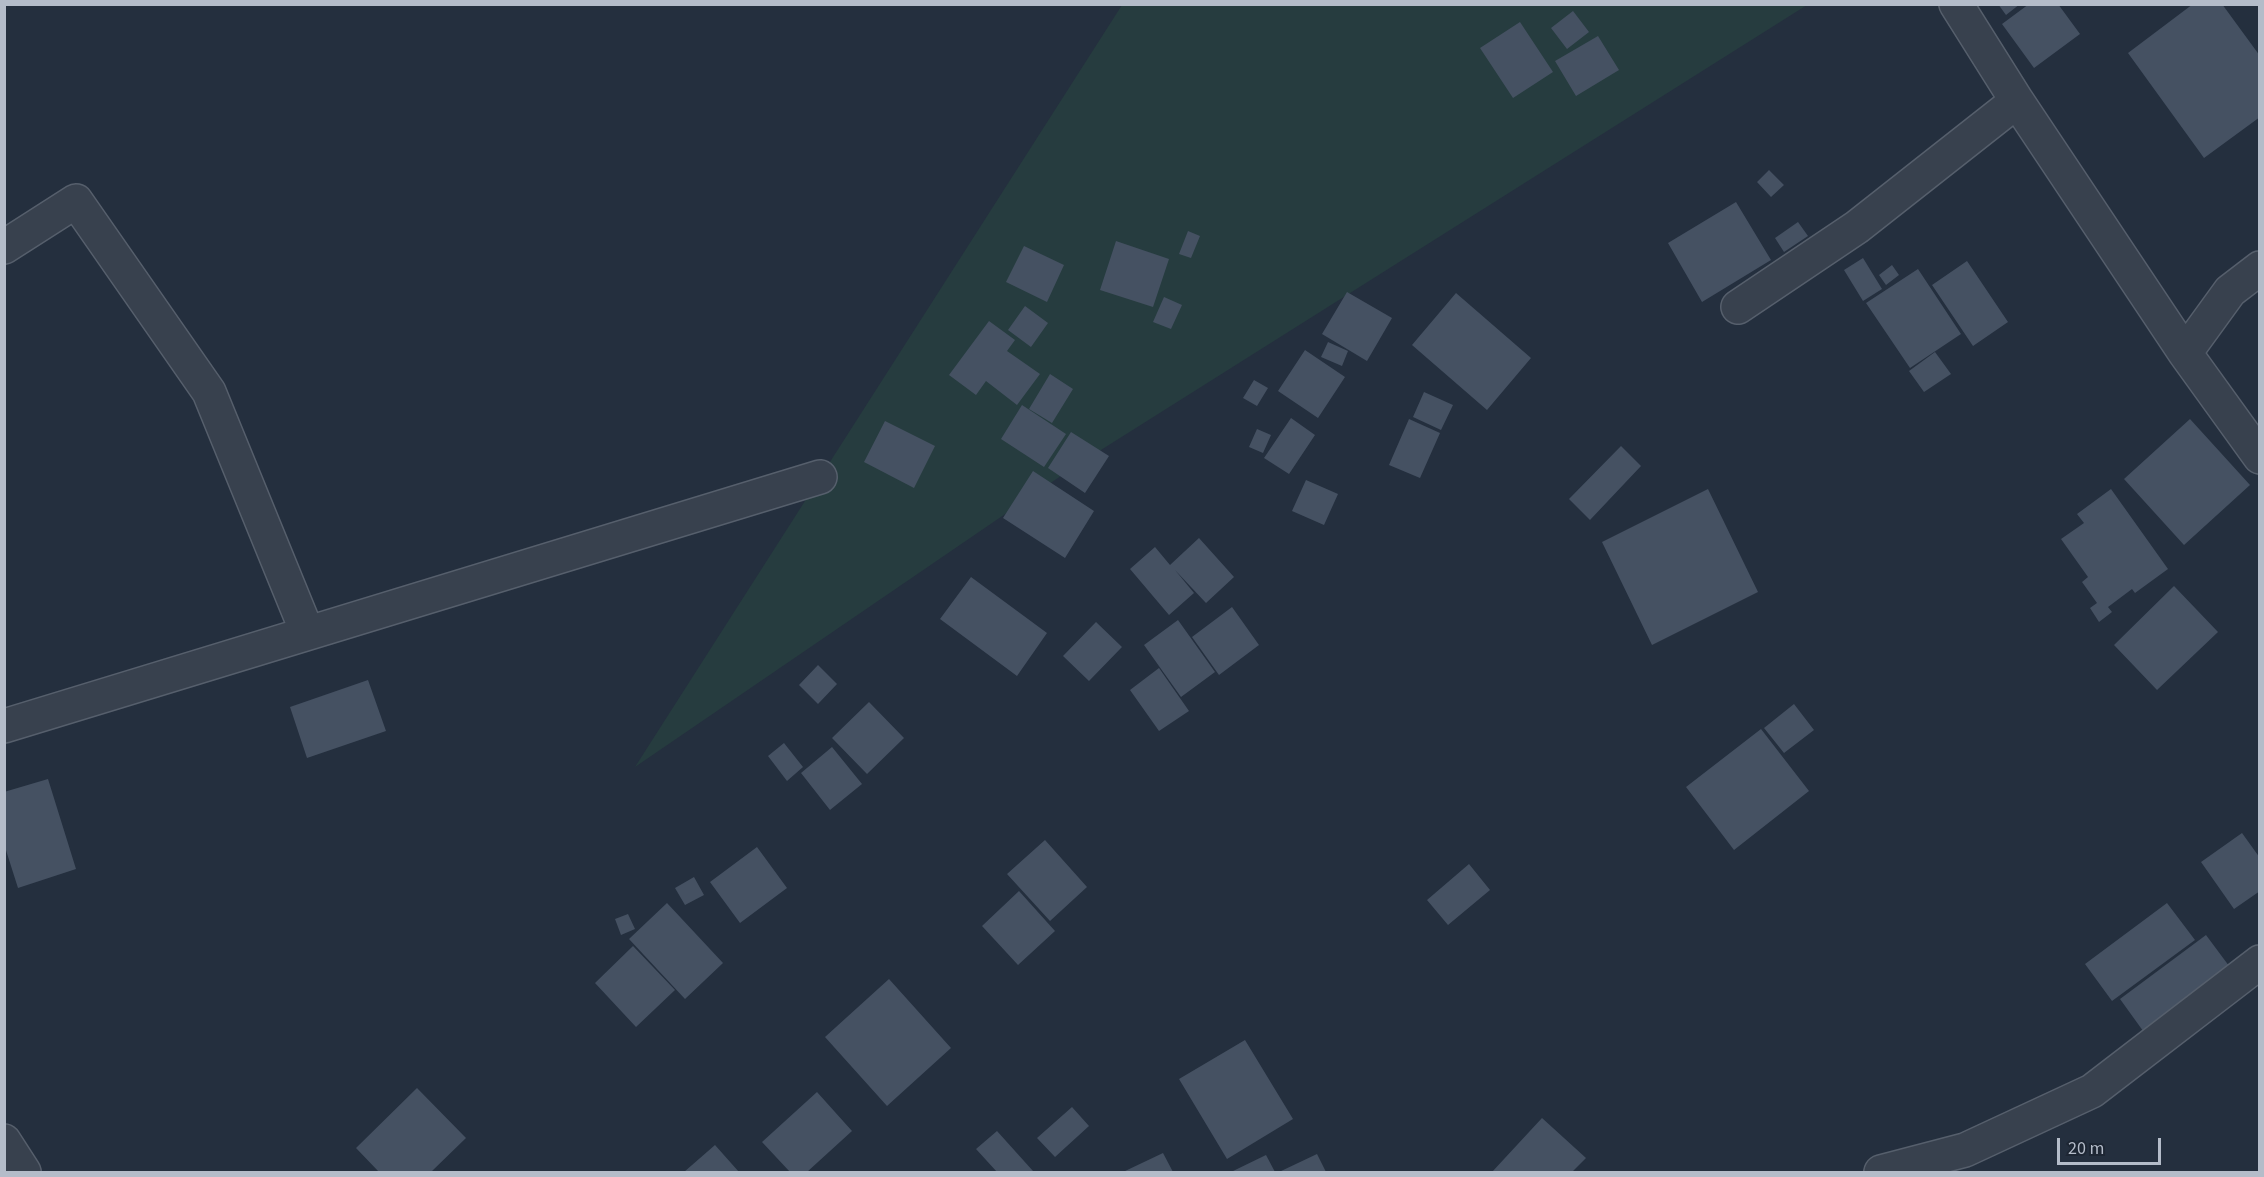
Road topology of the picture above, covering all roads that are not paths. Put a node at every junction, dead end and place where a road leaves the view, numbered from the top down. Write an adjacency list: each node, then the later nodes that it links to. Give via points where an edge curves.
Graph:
1 (1956, 4): 2 (street)
2 (2018, 102): 5 (street, via 1857,227); 6 (street)
3 (4, 247): 9 (street, via 76,201 209,392)
4 (2259, 268): 6 (street, via 2229,291)
5 (1738, 307)
6 (2185, 353): 7 (street)
7 (2259, 457)
8 (820, 477): 9 (street)
9 (307, 632): 10 (street)
10 (4, 726)
11 (2259, 962): 14 (street, via 2092,1091 1965,1149)
12 (4, 1141): 13 (street)
13 (24, 1173)
14 (1881, 1173)

